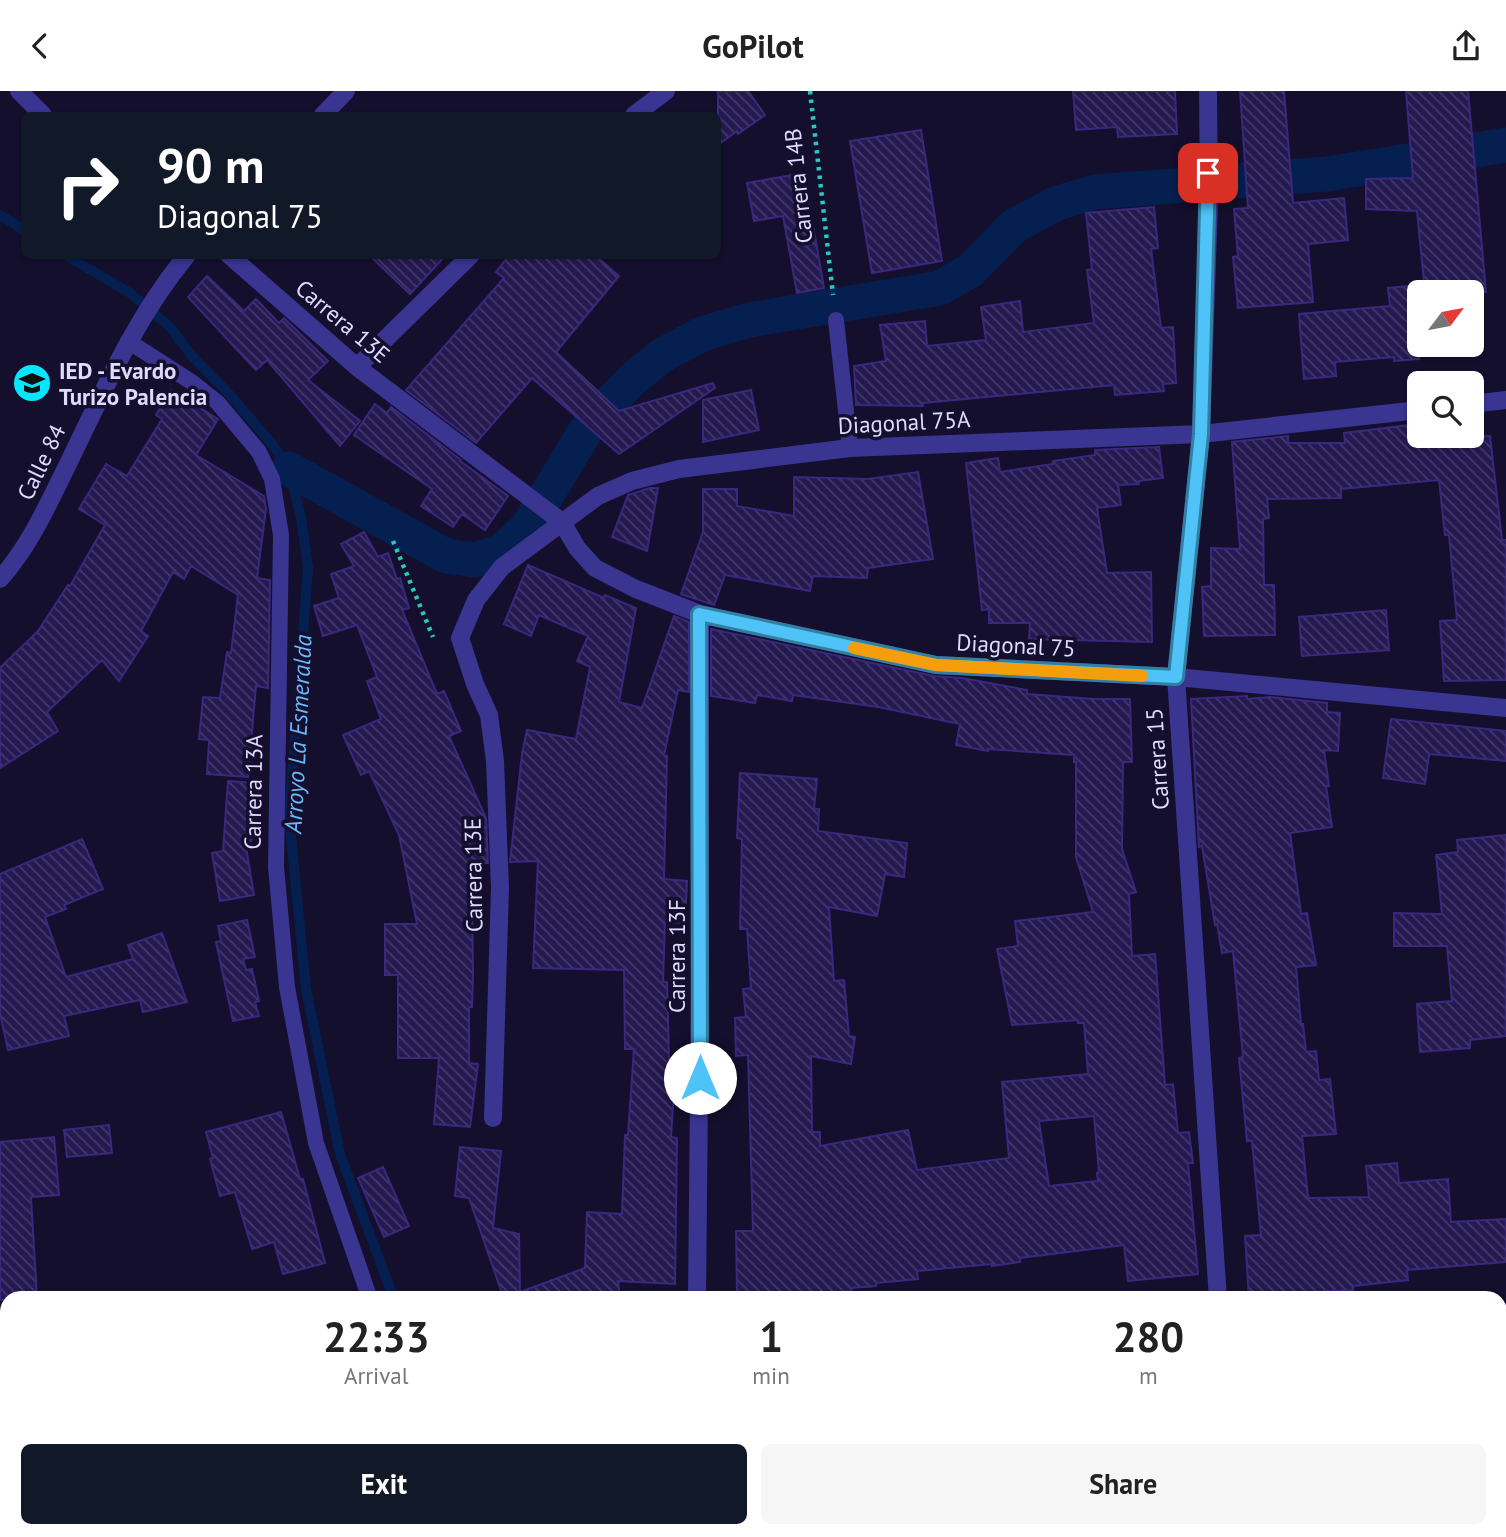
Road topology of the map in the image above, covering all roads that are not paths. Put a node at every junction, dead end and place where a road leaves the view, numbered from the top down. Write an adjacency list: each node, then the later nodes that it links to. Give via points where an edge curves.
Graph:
1 (19, 91): 5 (street)
2 (346, 91): 6 (street)
3 (666, 91): 7 (street)
4 (1208, 91): 17 (street, Carrera 15)
5 (40, 112)
6 (326, 112)
7 (638, 112)
8 (184, 259): 12 (street, Calle 84)
9 (234, 259): 13 (street, Carrera 13E)
10 (467, 259): 13 (street)
11 (836, 320): 18 (lane)
12 (133, 333): 20 (street, Calle 84, via 44,513); 26 (lane, Carrera 13A, via 218,403 259,451 272,479 281,535 276,867 287,987 316,1143)
13 (358, 367): 19 (street, Carrera 13E)
14 (1506, 400): 15 (street)
15 (1484, 403)
16 (1407, 410): 17 (street, Diagonal 75A)
17 (1201, 434): 18 (street, Diagonal 75A); 23 (street, Carrera 15)
18 (850, 448): 19 (street, Diagonal 75A, via 679,469 632,481)
19 (556, 519): 21 (street, Diagonal 75, via 595,568); 22 (street, Diagonal 75A, via 502,567 476,600)
20 (0, 579)
21 (699, 614): 23 (street, Diagonal 75, via 936,665); 27 (street, Carrera 13F)
22 (460, 638): 25 (street, Carrera 13E, via 489,715 495,761 500,888)
23 (1176, 677): 24 (street, Diagonal 75); 28 (street, Carrera 15)
24 (1506, 708)
25 (493, 1118)
26 (367, 1291)
27 (697, 1291)
28 (1217, 1291)

